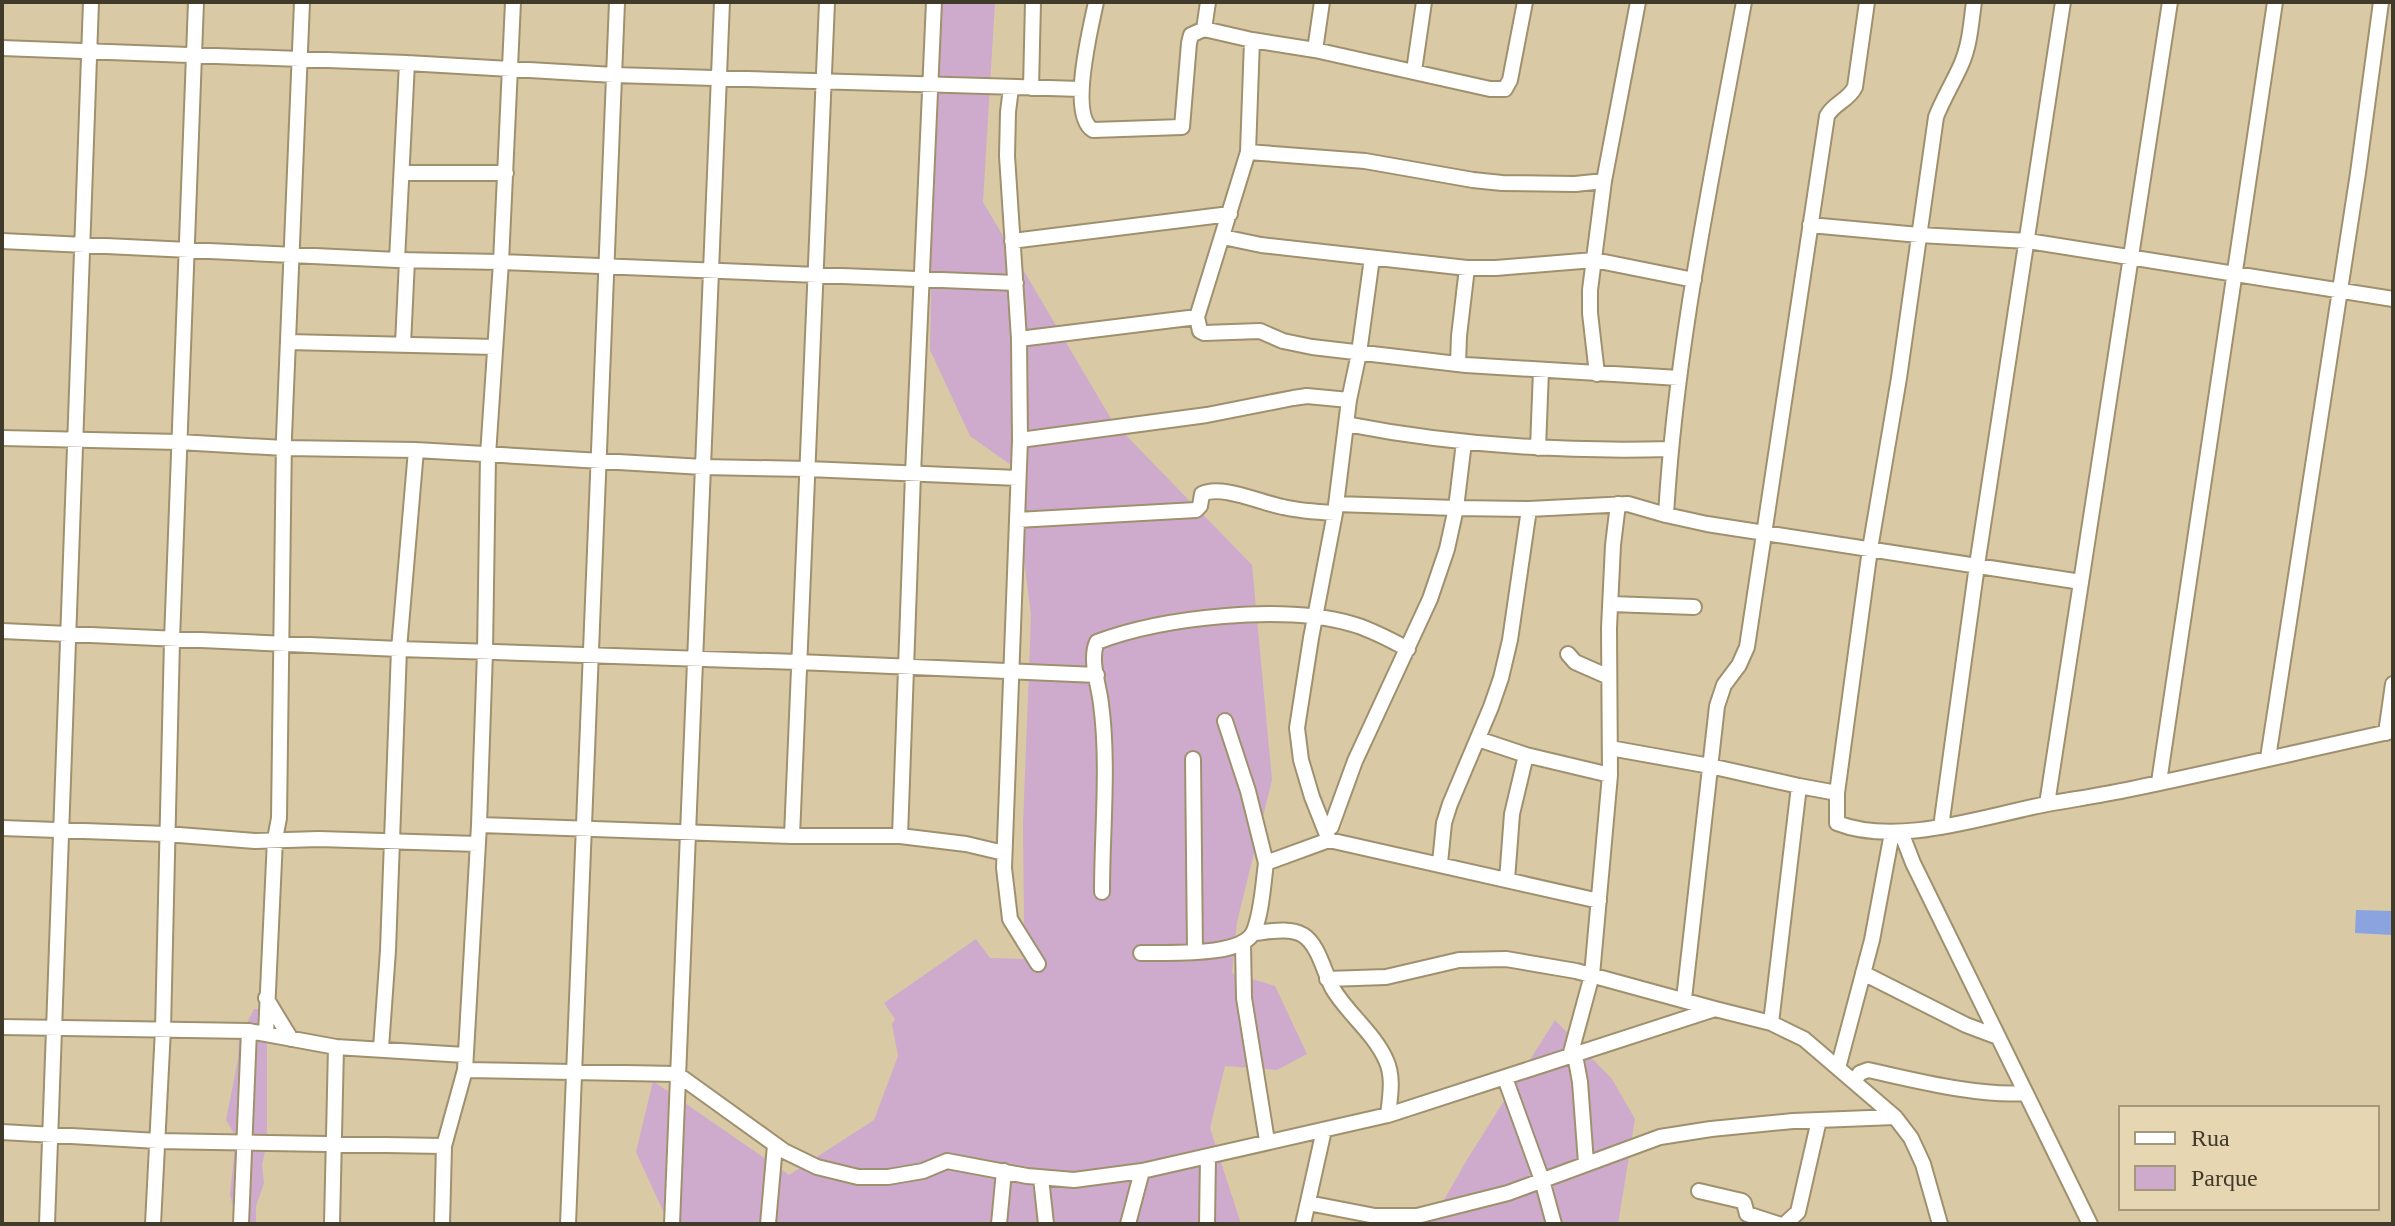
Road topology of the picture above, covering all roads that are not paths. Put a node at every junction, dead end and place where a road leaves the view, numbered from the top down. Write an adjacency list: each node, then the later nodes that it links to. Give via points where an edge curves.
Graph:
1 (91, 2): 27 (street)
2 (196, 2): 28 (street)
3 (302, 2): 29 (street)
4 (513, 2): 31 (street)
5 (617, 2): 33 (street)
6 (722, 2): 34 (street)
7 (827, 2): 35 (street)
8 (934, 2): 36 (street)
9 (1033, 2): 38 (street)
10 (1096, 2): 39 (street)
11 (1208, 2): 23 (street)
12 (1322, 2): 26 (street)
13 (1424, 2): 32 (street)
14 (1525, 2): 32 (street, via 1505,89)
15 (1638, 2): 43 (street)
16 (1744, 2): 65 (street)
17 (1867, 2): 45 (street, via 1855,87 1827,116)
18 (1974, 2): 46 (street, via 1961,64 1936,117)
19 (2063, 2): 50 (street)
20 (2170, 2): 54 (street)
21 (2275, 2): 63 (street)
22 (2381, 2): 67 (street)
23 (1204, 29): 24 (street); 39 (street, via 1191,35 1189,43 1182,127 1093,130 1085,122)
24 (1252, 40): 26 (street); 40 (street)
25 (2, 48): 27 (street)
26 (1315, 50): 32 (street)
27 (89, 52): 28 (street); 51 (street)
28 (195, 55): 29 (street); 52 (street)
29 (300, 59): 30 (street); 53 (street)
30 (407, 63): 31 (street); 41 (street)
31 (511, 68): 33 (street); 42 (street)
32 (1414, 71)
33 (614, 75): 34 (street); 59 (street)
34 (719, 78): 35 (street); 61 (street)
35 (825, 81): 36 (street); 62 (street)
36 (931, 85): 37 (street); 64 (street)
37 (1011, 88): 38 (street); 49 (street, via 1007,156)
38 (1031, 88): 39 (street)
39 (1081, 89)
40 (1248, 152): 43 (street, via 1365,161 1502,183); 44 (street)
41 (403, 173): 42 (street); 56 (street)
42 (506, 173): 58 (street)
43 (1604, 181): 57 (street)
44 (1230, 214): 47 (street); 49 (street)
45 (1810, 225): 46 (street); 102 (street)
46 (1919, 235): 50 (street); 103 (street)
47 (1223, 237): 55 (street); 69 (street)
48 (2, 241): 51 (street)
49 (1012, 241): 66 (street)
50 (2028, 241): 54 (street); 104 (street)
51 (82, 244): 52 (street); 82 (street)
52 (185, 249): 53 (street); 84 (street)
53 (291, 255): 56 (street); 71 (street)
54 (2130, 256): 63 (street); 105 (street)
55 (1372, 258): 60 (street); 74 (street)
56 (402, 260): 58 (street); 72 (street)
57 (1594, 260): 60 (street); 65 (street); 77 (street, via 1590,313)
58 (501, 262): 59 (street); 73 (street)
59 (605, 267): 61 (street); 91 (street)
60 (1467, 268): 75 (street)
61 (711, 271): 62 (street); 92 (street)
62 (815, 274): 64 (street); 93 (street)
63 (2236, 276): 67 (street); 134 (street)
64 (923, 280): 66 (street); 94 (street)
65 (1694, 280): 78 (street)
66 (1016, 283): 70 (street)
67 (2339, 290): 68 (street); 130 (street)
68 (2393, 299)
69 (1197, 317): 70 (street); 74 (street, via 1204,333 1260,331 1283,341)
70 (1019, 339): 83 (street)
71 (288, 342): 72 (street); 86 (street)
72 (403, 344): 73 (street)
73 (495, 347): 90 (street)
74 (1359, 353): 75 (street); 79 (street)
75 (1458, 364): 76 (street)
76 (1541, 370): 77 (street); 87 (street)
77 (1597, 374): 78 (street)
78 (1679, 378): 88 (street)
79 (1349, 400): 80 (street); 83 (street, via 1307,396)
80 (1346, 424): 85 (street); 98 (street)
81 (2, 438): 82 (street)
82 (74, 439): 84 (street); 110 (street)
83 (1020, 440): 95 (street)
84 (179, 442): 86 (street); 111 (street)
85 (1464, 442): 87 (street); 97 (street)
86 (284, 448): 89 (street); 112 (street)
87 (1538, 448): 88 (street)
88 (1670, 449): 100 (street)
89 (416, 450): 90 (street); 113 (street)
90 (488, 455): 91 (street); 115 (street)
91 (598, 460): 92 (street); 117 (street)
92 (703, 467): 93 (street); 118 (street)
93 (808, 469): 94 (street); 119 (street)
94 (913, 474): 95 (street); 120 (street)
95 (1018, 478): 101 (street)
96 (1618, 504): 99 (street); 100 (street); 106 (street)
97 (1456, 508): 98 (street); 99 (street); 114 (street, via 1438,578)
98 (1335, 509): 101 (street, via 1292,509 1209,491 1202,494 1196,510); 108 (street)
99 (1529, 509): 127 (street, via 1510,640)
100 (1666, 515): 102 (street)
101 (1017, 520): 121 (street)
102 (1765, 532): 103 (street); 132 (street, via 1747,647 1719,696)
103 (1870, 549): 104 (street); 136 (street)
104 (1977, 565): 105 (street); 139 (street)
105 (2081, 582): 137 (street)
106 (1611, 604): 107 (street); 123 (street)
107 (1694, 607)
108 (1316, 616): 114 (street, via 1353,624); 122 (street, via 1262,613 1184,621 1103,640 1095,647); 146 (street, via 1297,739)
109 (2, 631): 110 (street)
110 (68, 633): 111 (street); 142 (street)
111 (172, 640): 112 (street); 145 (street)
112 (281, 642): 113 (street); 149 (street)
113 (399, 649): 115 (street); 150 (street)
114 (1408, 649): 146 (street, via 1355,761)
115 (485, 652): 117 (street); 138 (street)
116 (1568, 654): 123 (street)
117 (592, 656): 118 (street); 141 (street)
118 (696, 659): 119 (street); 143 (street)
119 (798, 662): 120 (street); 147 (street)
120 (907, 668): 121 (street); 148 (street)
121 (1010, 671): 122 (street); 152 (street)
122 (1097, 675): 156 (street, via 1103,743)
123 (1609, 677): 128 (street)
124 (2393, 684): 126 (street)
125 (1225, 721): 153 (street)
126 (2389, 732): 130 (street)
127 (1478, 739): 129 (street); 154 (street, via 1444,823)
128 (1610, 748): 132 (street); 133 (street)
129 (1526, 755): 133 (street); 155 (street, via 1512,814)
130 (2268, 758): 134 (street)
131 (1193, 759): 159 (street)
132 (1710, 766): 135 (street); 166 (street)
133 (1610, 775): 157 (street)
134 (2159, 782): 137 (street)
135 (1799, 786): 136 (street); 168 (street)
136 (1837, 793): 144 (street, via 1837,823)
137 (2047, 804): 139 (street)
138 (479, 825): 141 (street); 151 (street)
139 (1941, 827): 144 (street)
140 (2, 828): 142 (street)
141 (583, 828): 143 (street); 181 (street)
142 (62, 829): 145 (street); 171 (street)
143 (688, 832): 147 (street); 182 (street)
144 (1896, 833): 162 (street); 174 (street)
145 (166, 834): 149 (street); 170 (street)
146 (1328, 835): 153 (street); 154 (street)
147 (792, 836): 148 (street)
148 (900, 836): 152 (street)
149 (275, 839): 150 (street); 165 (street)
150 (392, 843): 151 (street); 177 (street)
151 (478, 844): 179 (street)
152 (1004, 853): 161 (street, via 1010,919)
153 (1266, 863): 158 (street)
154 (1440, 863): 155 (street)
155 (1507, 880): 157 (street)
156 (1102, 892)
157 (1599, 901): 163 (street)
158 (1248, 939): 159 (street); 164 (street, via 1291,931 1303,935); 193 (street, via 1244,998)
159 (1195, 952): 160 (street)
160 (1141, 953)
161 (1038, 964)
162 (1863, 973): 174 (street); 180 (street)
163 (1592, 975): 164 (street, via 1532,962 1481,959 1386,977); 166 (street); 178 (street)
164 (1327, 979): 186 (street, via 1386,1061)
165 (266, 997): 173 (street); 175 (street)
166 (1684, 999): 167 (street)
167 (1715, 1009): 168 (street); 178 (street)
168 (1771, 1023): 180 (street, via 1804,1039)
169 (2, 1027): 171 (street)
170 (163, 1029): 171 (street); 172 (street); 192 (street)
171 (55, 1030): 191 (street)
172 (249, 1031): 173 (street); 194 (street)
173 (266, 1034): 175 (street)
174 (1998, 1037): 185 (street)
175 (291, 1039): 176 (street)
176 (336, 1047): 177 (street); 195 (street)
177 (381, 1048): 179 (street)
178 (1572, 1055): 183 (street); 199 (street, via 1580,1082)
179 (465, 1063): 181 (street); 197 (street)
180 (1838, 1068): 184 (street)
181 (573, 1070): 182 (street); 212 (street)
182 (677, 1074): 196 (street); 213 (street)
183 (1505, 1078): 186 (street); 203 (street)
184 (1854, 1081): 185 (street, via 1868,1070 1969,1090); 187 (street)
185 (2026, 1093): 224 (street)
186 (1388, 1115): 189 (street)
187 (1895, 1117): 188 (street); 223 (street, via 1923,1164)
188 (1819, 1120): 199 (street, via 1660,1137); 222 (street, via 1798,1212)
189 (1324, 1130): 193 (street); 205 (street)
190 (2, 1132): 191 (street)
191 (50, 1136): 192 (street); 207 (street)
192 (158, 1141): 194 (street); 208 (street)
193 (1267, 1141): 198 (street)
194 (245, 1142): 195 (street); 209 (street)
195 (332, 1144): 197 (street); 210 (street)
196 (775, 1145): 200 (street, via 817,1167 858,1177 923,1171 947,1161); 214 (street)
197 (444, 1146): 211 (street)
198 (1208, 1156): 201 (street); 218 (street)
199 (1586, 1163): 203 (street)
200 (1004, 1171): 202 (street); 215 (street)
201 (1142, 1171): 202 (street, via 1074,1180); 217 (street)
202 (1041, 1178): 216 (street)
203 (1542, 1180): 206 (street, via 1417,1216); 220 (street)
204 (1699, 1191): 221 (street, via 1742,1201 1747,1214)
205 (1308, 1203): 206 (street); 219 (street)
206 (1374, 1220)
207 (47, 1224)
208 (153, 1224)
209 (241, 1224)
210 (332, 1224)
211 (442, 1224)
212 (568, 1224)
213 (672, 1224)
214 (768, 1224)
215 (999, 1224)
216 (1046, 1224)
217 (1128, 1224)
218 (1207, 1224)
219 (1303, 1224)
220 (1554, 1224)
221 (1778, 1224)
222 (1785, 1224)
223 (1940, 1224)
224 (2090, 1224)

